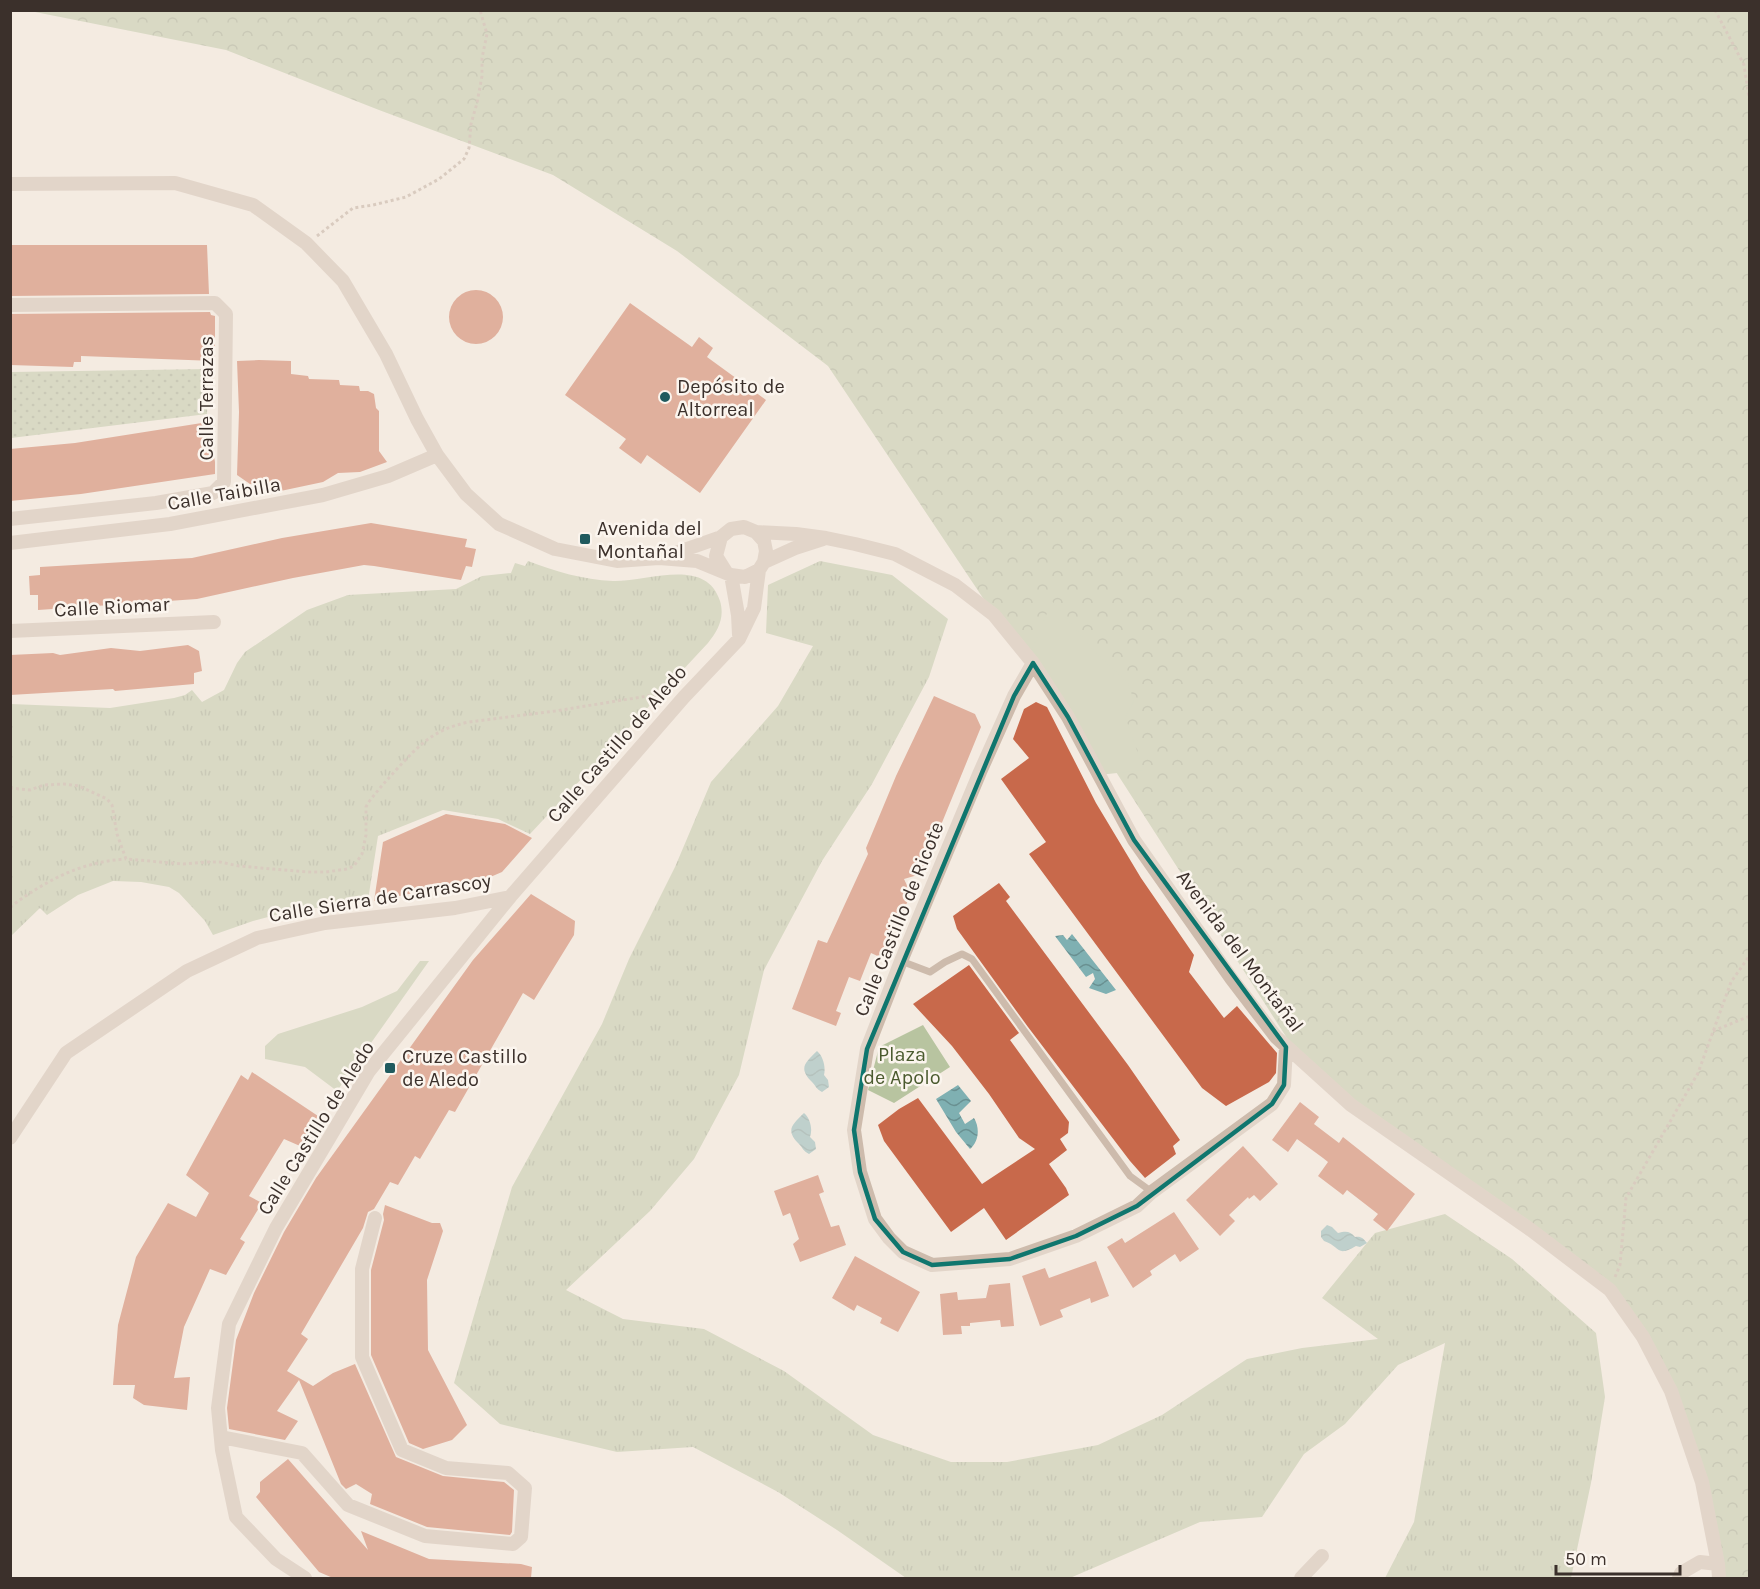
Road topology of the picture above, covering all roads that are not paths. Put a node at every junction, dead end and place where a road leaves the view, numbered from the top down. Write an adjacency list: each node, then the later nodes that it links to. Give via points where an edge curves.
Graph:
1 (10, 184): 3 (street, via 176,183 253,205 306,243 343,281 386,354)
2 (10, 304): 4 (street, Calle Terrazas, via 214,303 226,314 224,482 213,493)
3 (437, 455): 8 (street, Calle Taibilla, via 388,476 323,495 170,524); 9 (street, via 466,494 499,524 555,549 617,561)
4 (10, 519)
5 (756, 532): 6 (street, via 744,527 731,529); 7 (street, Avenida del Montañal); 10 (street, via 764,541 766,552)
6 (721, 537): 9 (street); 11 (street, via 716,556)
7 (826, 538): 10 (street, Avenida del Montañal, via 795,548); 15 (street, Avenida del Montañal, via 895,554 955,585 994,615)
8 (10, 543)
9 (659, 558): 11 (street, via 697,561)
10 (761, 566): 11 (street, via 745,577); 14 (street, Calle Castillo de Aledo, via 754,608)
11 (728, 574): 14 (street, via 738,615)
12 (214, 622): 13 (street, Calle Riomar)
13 (10, 631)
14 (739, 639): 16 (street, Calle Castillo de Aledo)
15 (1033, 663): 17 (street, Calle Castillo de Ricote, via 980,772); 18 (street, Avenida del Montañal, via 1068,717 1134,840 1231,978)
16 (510, 897): 19 (street, Calle Sierra de Carrascoy, via 454,908 325,923 257,938 188,971 66,1053); 22 (street, Calle Castillo de Aledo, via 369,1071 276,1228 229,1324 218,1408)
17 (901, 961): 20 (lane, via 930,972 962,954 972,959 1130,1176); 20 (street, Calle Castillo de Ricote, via 867,1049 854,1130 860,1172 875,1219 903,1252 932,1265 1010,1259 1076,1236 1137,1206)
18 (1286, 1047): 20 (street, Calle Castillo de Ricote, via 1284,1085 1272,1104); 24 (street, Avenida del Montañal, via 1351,1105 1610,1290 1643,1337 1671,1391 1702,1482)
19 (10, 1138)
20 (1152, 1192)
21 (375, 1218): 22 (street, via 362,1269 362,1357 402,1450 446,1468 508,1473 525,1488 521,1537 513,1544 425,1536 348,1505 302,1453)
22 (221, 1437): 25 (street, Calle Castillo de Aledo, via 236,1517 276,1559)
23 (1322, 1556): 26 (street)
24 (1718, 1564): 27 (street, via 1700,1562); 28 (street, Avenida del Montañal)
25 (305, 1578)
26 (1301, 1578)
27 (1679, 1578)
28 (1719, 1578)

